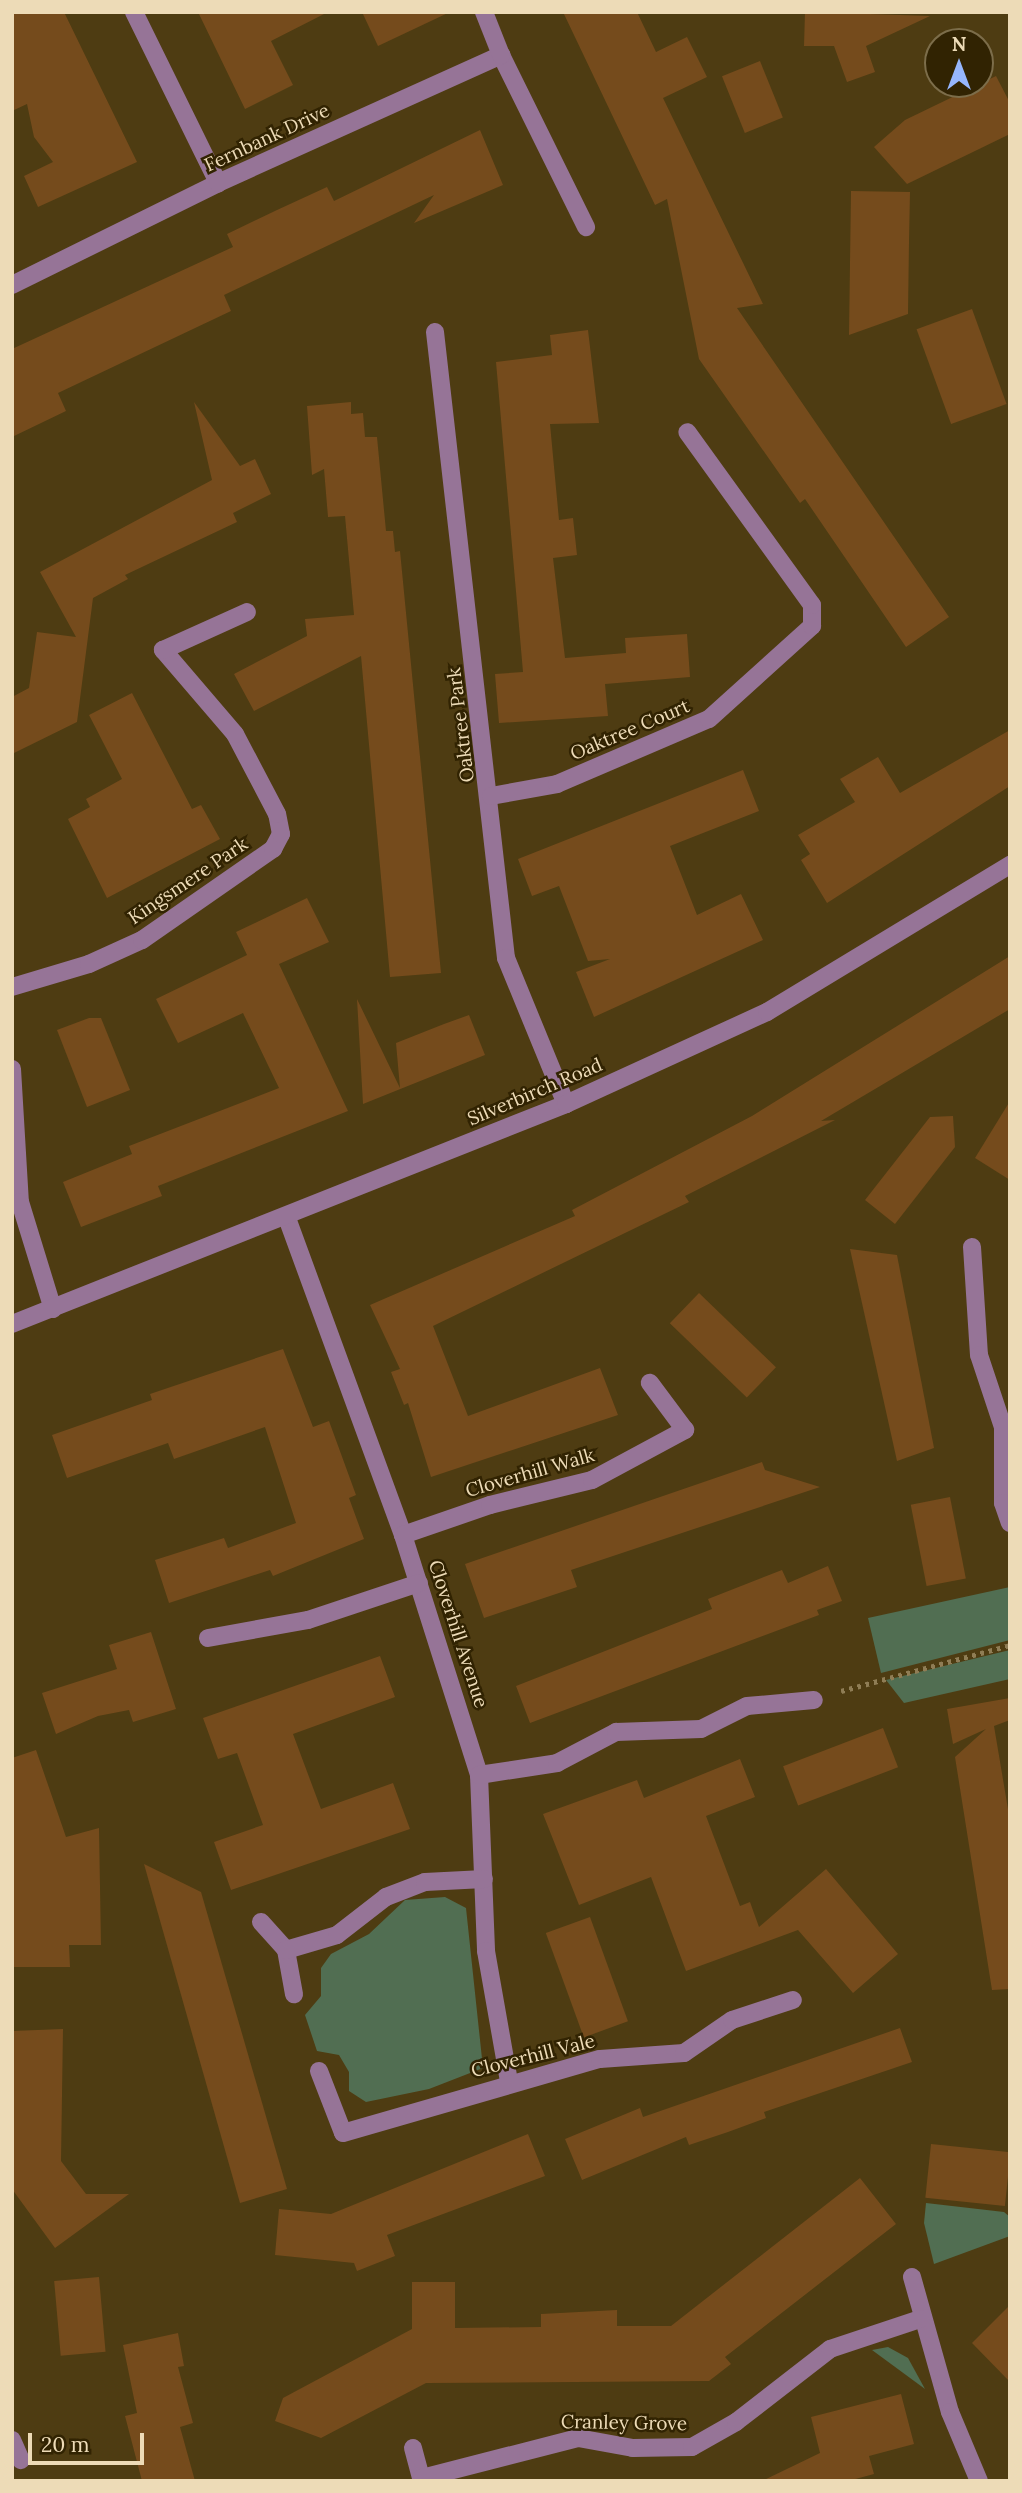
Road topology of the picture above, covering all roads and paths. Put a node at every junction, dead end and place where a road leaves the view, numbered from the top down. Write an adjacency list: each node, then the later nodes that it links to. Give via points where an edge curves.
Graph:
1 (134, 12): 4 (street)
2 (484, 12): 3 (street)
3 (501, 55): 4 (street, Fernbank Drive); 5 (street)
4 (218, 183): 6 (street, Fernbank Drive)
5 (586, 227)
6 (12, 285)
7 (435, 332): 10 (street, Oaktree Park)
8 (687, 432): 10 (street, Oaktree Court, via 812,605 812,626 709,719 558,784)
9 (247, 612): 12 (street, Kingsmere Park, via 163,650 235,734 277,814 281,834 273,849 142,940 89,964)
10 (491, 796): 14 (street, Oaktree Park, via 506,958)
11 (1010, 865): 14 (street, Silverbirch Road, via 767,1012)
12 (12, 987)
13 (12, 1069): 17 (street, via 20,1202)
14 (566, 1104): 15 (street, Silverbirch Road)
15 (287, 1217): 17 (street, Silverbirch Road); 21 (street, Cloverhill Avenue)
16 (972, 1247): 20 (street, via 979,1355 1003,1427 1003,1503)
17 (52, 1309): 18 (street, Silverbirch Road)
18 (12, 1324)
19 (650, 1383): 21 (street, Cloverhill Walk, via 685,1430 592,1480 490,1505)
20 (1010, 1523)
21 (403, 1535): 22 (street, Cloverhill Avenue)
22 (419, 1583): 23 (street, via 308,1620); 26 (street, Cloverhill Avenue)
23 (208, 1638)
24 (1010, 1645): 25 (path, via 932,1662)
25 (814, 1700): 26 (street, via 747,1706 701,1729 616,1732 558,1763)
26 (479, 1775): 27 (street, Cloverhill Avenue)
27 (484, 1878): 29 (street, via 425,1882 386,1897 337,1936); 33 (street, Cloverhill Avenue, via 486,1951)
28 (261, 1922): 29 (street)
29 (286, 1950): 30 (street)
30 (294, 1994)
31 (793, 2000): 33 (street, Cloverhill Vale, via 732,2020 684,2053 600,2059)
32 (320, 2071): 33 (street, Cloverhill Vale, via 343,2133)
33 (509, 2082)
34 (912, 2277): 35 (street)
35 (920, 2319): 39 (street, Cranley Grove, via 830,2349 736,2422 692,2447 633,2448 578,2438); 40 (street)
36 (12, 2440): 38 (street)
37 (413, 2448): 39 (street, Cranley Grove)
38 (21, 2460)
39 (422, 2479)
40 (979, 2481)

